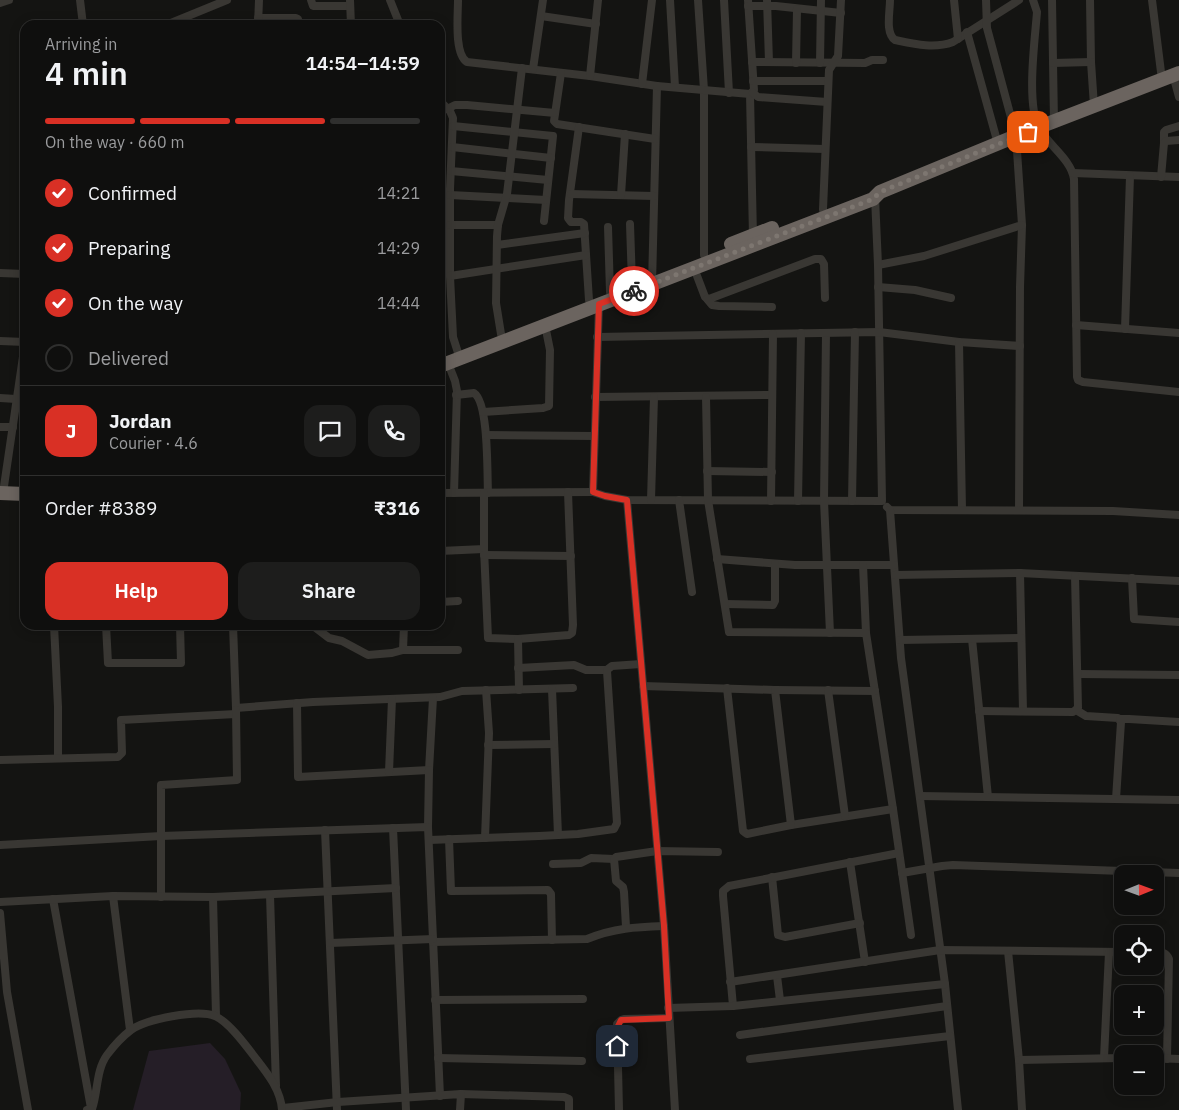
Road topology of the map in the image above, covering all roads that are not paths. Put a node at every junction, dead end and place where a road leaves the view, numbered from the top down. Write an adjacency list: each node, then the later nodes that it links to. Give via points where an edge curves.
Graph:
1 (9, 0): 25 (street)
2 (80, 0): 34 (street)
3 (227, 0): 35 (street)
4 (259, 0): 36 (street)
5 (310, 0): 26 (street, via 313,6)
6 (390, 0): 40 (street)
7 (458, 0): 53 (street, via 459,46 464,60)
8 (543, 0): 33 (street)
9 (598, 0): 42 (street)
10 (652, 0): 60 (street)
11 (670, 0): 62 (street)
12 (698, 0): 63 (street)
13 (724, 0): 64 (street)
14 (805, 0): 30 (street)
15 (822, 0): 31 (street)
16 (841, 0): 32 (street)
17 (890, 0): 44 (street, via 890,32 895,40 938,46)
18 (954, 0): 44 (street)
19 (986, 0): 41 (street)
20 (1019, 0): 41 (street)
21 (1033, 0): 77 (street, via 1036,12 1032,90)
22 (1052, 0): 52 (street)
23 (1090, 0): 48 (street)
24 (1152, 0): 57 (street)
25 (0, 3)
26 (350, 3): 39 (street)
27 (748, 3): 28 (street); 46 (street)
28 (767, 3): 29 (street); 47 (street)
29 (785, 4): 30 (street)
30 (801, 10): 31 (street); 49 (street)
31 (821, 11): 32 (street); 50 (street)
32 (841, 14): 51 (street, via 838,56)
33 (541, 16): 42 (street); 54 (street)
34 (82, 20)
35 (178, 20)
36 (258, 20)
37 (271, 20): 38 (street)
38 (297, 20)
39 (351, 20)
40 (398, 20)
41 (986, 20): 43 (street); 80 (street)
42 (596, 24): 56 (street)
43 (967, 32): 44 (street); 84 (street)
44 (958, 39)
45 (882, 60): 51 (street)
46 (752, 62): 47 (street); 58 (street)
47 (769, 62): 49 (street)
48 (1091, 62): 52 (street); 69 (street)
49 (796, 63): 50 (street)
50 (820, 63): 51 (street)
51 (832, 63): 59 (street)
52 (1054, 63): 73 (street)
53 (522, 68): 54 (street); 71 (street)
54 (533, 69): 55 (street)
55 (561, 72): 56 (street); 72 (street)
56 (590, 76): 60 (street)
57 (1171, 76): 66 (street); 69 (highway)
58 (753, 81): 59 (street); 65 (street)
59 (828, 81): 67 (street)
60 (642, 84): 61 (street)
61 (657, 86): 62 (street); 81 (street)
62 (675, 87): 63 (street)
63 (704, 90): 64 (street); 117 (street)
64 (729, 93): 65 (street)
65 (751, 94): 67 (street); 86 (street)
66 (1179, 98)
67 (827, 102): 87 (street)
68 (445, 106): 70 (street)
69 (1094, 106): 73 (highway)
70 (448, 109): 71 (street, via 462,104); 74 (street)
71 (517, 109): 72 (street); 78 (street)
72 (555, 112): 76 (street, via 557,124)
73 (1054, 122): 77 (highway)
74 (453, 126): 78 (street); 85 (street)
75 (1179, 126): 83 (street, via 1166,130)
76 (579, 127): 79 (street); 98 (street)
77 (1039, 128): 80 (highway); 91 (street)
78 (514, 132): 88 (street); 89 (street, via 552,136)
79 (625, 134): 81 (street); 100 (street)
80 (1016, 136): 84 (highway); 110 (street)
81 (655, 138): 101 (street)
82 (1179, 140): 83 (street)
83 (1164, 142): 94 (street)
84 (998, 144): 97 (highway)
85 (452, 147): 88 (street); 90 (street)
86 (751, 147): 87 (street); 114 (street)
87 (825, 149): 106 (street)
88 (512, 154): 89 (street); 92 (street)
89 (551, 158): 96 (street)
90 (451, 171): 92 (street); 99 (street)
91 (1073, 173): 93 (street); 134 (street)
92 (509, 176): 96 (street); 102 (street)
93 (1130, 176): 94 (street); 135 (street)
94 (1161, 177): 95 (street)
95 (1179, 177)
96 (548, 180): 103 (street)
97 (876, 193): 106 (highway); 118 (street)
98 (571, 194): 100 (street); 113 (street, via 569,220 583,223)
99 (450, 195): 102 (street); 104 (street)
100 (622, 195): 101 (street)
101 (654, 196): 124 (street)
102 (506, 198): 103 (street); 111 (street)
103 (546, 200): 107 (street)
104 (450, 211): 105 (street); 109 (street)
105 (445, 212)
106 (824, 213): 114 (highway)
107 (544, 221)
108 (630, 224): 125 (street)
109 (450, 225): 111 (street); 123 (street)
110 (1022, 225): 118 (street, via 924,256); 147 (street)
111 (498, 226): 115 (street)
112 (608, 226): 127 (street)
113 (585, 233): 115 (street); 116 (street)
114 (753, 241): 117 (highway); 119 (highway)
115 (497, 245): 120 (street)
116 (586, 255): 120 (street); 131 (street)
117 (704, 255): 124 (highway)
118 (878, 265): 126 (street)
119 (694, 268): 124 (highway); 130 (street)
120 (497, 269): 123 (street); 141 (street, via 496,303)
121 (0, 273): 122 (street)
122 (20, 274)
123 (450, 276): 148 (street, via 454,336)
124 (652, 279): 125 (highway); 131 (highway)
125 (632, 283): 127 (highway)
126 (878, 287): 129 (street, via 915,290); 137 (street)
127 (610, 292): 131 (highway)
128 (825, 298): 130 (street, via 824,264 818,259)
129 (951, 298)
130 (707, 299): 132 (street, via 712,305 719,306)
131 (594, 302): 133 (highway); 141 (highway); 143 (street)
132 (772, 307)
133 (545, 325): 148 (highway); 158 (street, via 550,350 549,406)
134 (1076, 325): 135 (street); 150 (street, via 1075,370 1078,380)
135 (1125, 329): 140 (street)
136 (854, 332): 137 (street); 139 (street); 180 (street)
137 (879, 332): 145 (street); 181 (street)
138 (801, 333): 139 (street); 142 (street); 178 (street)
139 (826, 333): 179 (street)
140 (1179, 333)
141 (501, 334): 148 (highway)
142 (773, 334): 143 (street); 152 (street)
143 (597, 337): 153 (street)
144 (0, 341): 146 (street)
145 (959, 342): 147 (street); 183 (street)
146 (20, 343)
147 (1020, 346): 184 (street)
148 (449, 359): 151 (street)
149 (20, 374): 157 (street)
150 (1179, 392)
151 (456, 395): 158 (street, via 476,394); 168 (street)
152 (772, 395): 155 (street); 164 (street)
153 (595, 397): 154 (street); 162 (street)
154 (654, 397): 155 (street); 173 (street)
155 (706, 397): 163 (street)
156 (0, 398): 157 (street)
157 (16, 399): 160 (street)
158 (483, 412): 161 (street)
159 (0, 426): 160 (street)
160 (12, 426): 171 (street)
161 (486, 435): 162 (street); 169 (street)
162 (594, 436): 166 (street)
163 (707, 471): 164 (street); 175 (street)
164 (772, 472): 177 (street)
165 (568, 492): 166 (street); 169 (street); 188 (street)
166 (593, 492): 172 (street)
167 (445, 493): 168 (street)
168 (454, 493): 169 (street)
169 (486, 493): 187 (street)
170 (20, 494): 171 (highway)
171 (1, 496): 176 (highway)
172 (627, 500): 173 (street); 218 (street)
173 (651, 500): 174 (street)
174 (679, 500): 175 (street); 199 (street)
175 (708, 500): 177 (street); 189 (street)
176 (20, 501)
177 (771, 501): 178 (street)
178 (798, 501): 179 (street)
179 (824, 501): 180 (street); 191 (street)
180 (852, 501): 181 (street)
181 (882, 501): 182 (street)
182 (890, 510): 183 (street); 193 (street)
183 (962, 510): 184 (street)
184 (1019, 510): 185 (street)
185 (1179, 515)
186 (445, 551): 187 (street)
187 (484, 552): 188 (street); 212 (street, via 487,638)
188 (570, 556): 212 (street, via 572,633)
189 (717, 559): 190 (street); 202 (street)
190 (775, 564): 191 (street); 202 (street, via 776,601 773,605)
191 (827, 565): 192 (street); 210 (street)
192 (863, 565): 193 (street); 211 (street)
193 (894, 565): 195 (street)
194 (1020, 573): 195 (street); 196 (street); 213 (street)
195 (895, 575): 215 (street)
196 (1075, 576): 197 (street); 221 (street)
197 (1132, 578): 198 (street); 203 (street, via 1134,619)
198 (1179, 581)
199 (692, 592)
200 (458, 601): 201 (street)
201 (445, 602)
202 (725, 604): 210 (street, via 729,632)
203 (1179, 622)
204 (54, 630): 243 (street)
205 (106, 630): 206 (street, via 108,663 181,663)
206 (180, 630)
207 (233, 630): 236 (street)
208 (318, 630): 216 (street, via 328,638 342,641 368,655)
209 (404, 630): 216 (street)
210 (830, 633): 211 (street)
211 (866, 633): 231 (street)
212 (518, 638): 219 (street)
213 (1021, 638): 214 (street); 238 (street)
214 (972, 639): 215 (street); 237 (street)
215 (900, 640): 247 (street)
216 (403, 650): 217 (street)
217 (458, 650)
218 (641, 664): 220 (street, via 612,666); 223 (street)
219 (518, 668): 220 (street, via 574,665 586,670); 228 (street)
220 (607, 670): 257 (street, via 616,827)
221 (1078, 674): 222 (street); 235 (street)
222 (1179, 675)
223 (643, 686): 225 (street); 263 (street)
224 (573, 688): 226 (street)
225 (727, 688): 229 (street); 253 (street, via 743,831 747,834)
226 (552, 689): 228 (street); 241 (street)
227 (486, 690): 228 (street); 232 (street, via 462,691); 242 (street)
228 (519, 690)
229 (775, 690): 230 (street); 253 (street)
230 (828, 690): 231 (street); 252 (street)
231 (875, 691): 251 (street)
232 (433, 698): 233 (street); 245 (street)
233 (392, 699): 234 (street); 246 (street)
234 (297, 703): 236 (street); 246 (street, via 298,777)
235 (1076, 710): 238 (street); 239 (street, via 1086,716)
236 (236, 711): 243 (street, via 121,720 121,756); 258 (street, via 237,780 160,785)
237 (979, 711): 238 (street); 248 (street)
238 (1023, 711)
239 (1120, 719): 240 (street); 249 (street)
240 (1179, 722)
241 (554, 744): 242 (street); 257 (street)
242 (488, 745): 259 (street)
243 (58, 758): 244 (street)
244 (0, 760)
245 (429, 770): 246 (street); 254 (street)
246 (389, 772)
247 (920, 796): 248 (street); 269 (street)
248 (988, 797): 249 (street)
249 (1116, 799): 250 (street)
250 (1179, 800)
251 (893, 809): 252 (street); 265 (street)
252 (845, 816): 253 (street)
253 (791, 825)
254 (428, 827): 255 (street); 261 (street)
255 (392, 828): 256 (street); 273 (street)
256 (325, 830): 258 (street); 274 (street)
257 (558, 835): 259 (street)
258 (161, 836): 262 (street); 277 (street)
259 (485, 838): 260 (street)
260 (449, 839): 261 (street); 287 (street, via 451,891 548,890 551,894)
261 (428, 840): 286 (street)
262 (0, 845)
263 (657, 851): 264 (street); 266 (street); 283 (street)
264 (718, 852)
265 (899, 852): 267 (street); 270 (street)
266 (614, 859): 268 (street, via 591,858 583,863); 284 (street, via 616,881 624,892)
267 (850, 862): 272 (street); 282 (street)
268 (553, 864)
269 (930, 868): 270 (street); 271 (street); 291 (street)
270 (902, 873): 285 (street)
271 (1179, 873)
272 (772, 878): 282 (street, via 778,935 784,937); 298 (street, via 729,886 723,891)
273 (396, 888): 274 (street); 288 (street)
274 (327, 892): 275 (street); 289 (street)
275 (270, 895): 278 (street); 321 (street)
276 (113, 896): 277 (street); 279 (street); 309 (street)
277 (161, 897): 278 (street)
278 (213, 897): 307 (street)
279 (53, 899): 280 (street); 329 (street)
280 (0, 902)
281 (0, 913): 290 (street)
282 (860, 923): 296 (street)
283 (664, 926): 284 (street); 306 (street)
284 (626, 927): 287 (street, via 587,939)
285 (911, 935)
286 (433, 940): 287 (street); 288 (street); 302 (street)
287 (552, 940)
288 (398, 941): 289 (street); 324 (street)
289 (330, 943): 325 (street)
290 (2, 948): 300 (street)
291 (940, 950): 292 (street); 296 (street); 299 (street)
292 (1008, 951): 293 (street); 319 (street)
293 (1110, 952): 294 (street); 313 (street)
294 (1114, 952)
295 (1164, 952): 317 (street, via 1169,959)
296 (865, 962): 297 (street)
297 (777, 976): 298 (street); 303 (street)
298 (730, 982): 304 (street)
299 (944, 984): 303 (street); 305 (street)
300 (4, 992): 328 (street)
301 (583, 999): 302 (street)
302 (435, 1000): 312 (street)
303 (780, 1000): 304 (street)
304 (733, 1006): 306 (street)
305 (947, 1006): 310 (street); 311 (street)
306 (668, 1008): 308 (street)
307 (216, 1016): 309 (street, via 186,1014); 321 (street, via 252,1054)
308 (669, 1018): 333 (street, via 624,1019 618,1024); 334 (street)
309 (130, 1030): 329 (street, via 107,1054)
310 (740, 1035)
311 (950, 1036): 315 (street); 335 (street)
312 (438, 1058): 320 (street); 323 (street)
313 (1104, 1058): 314 (street); 319 (street)
314 (1114, 1058)
315 (750, 1059)
316 (1164, 1059): 317 (street)
317 (1167, 1059): 318 (street)
318 (1179, 1059)
319 (1019, 1060): 336 (street)
320 (582, 1061)
321 (276, 1088): 327 (street)
322 (461, 1094): 323 (street); 331 (street); 332 (street, via 564,1097 569,1099)
323 (440, 1096): 324 (street)
324 (406, 1098): 325 (street); 330 (street)
325 (338, 1106): 326 (street)
326 (296, 1108): 327 (street)
327 (283, 1109)
328 (28, 1110)
329 (90, 1110)
330 (406, 1110)
331 (460, 1110)
332 (569, 1110)
333 (619, 1110)
334 (675, 1110)
335 (958, 1110)
336 (1022, 1110)

